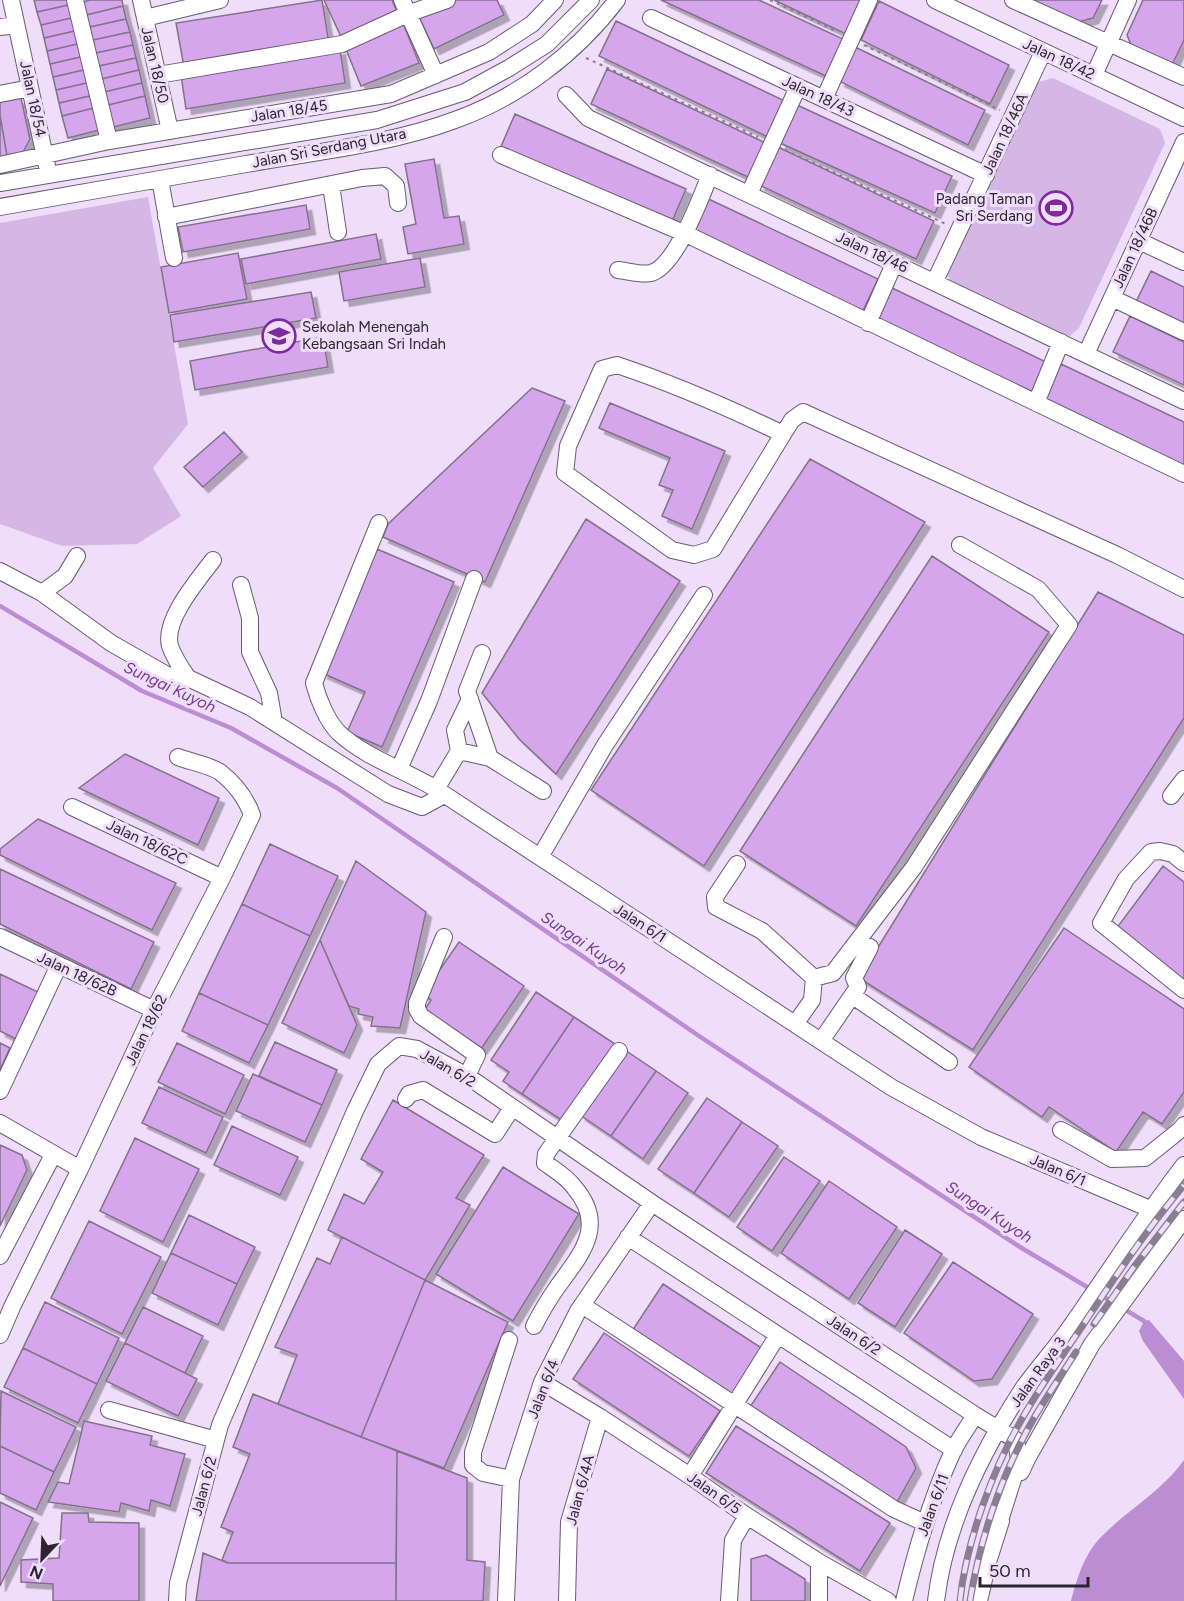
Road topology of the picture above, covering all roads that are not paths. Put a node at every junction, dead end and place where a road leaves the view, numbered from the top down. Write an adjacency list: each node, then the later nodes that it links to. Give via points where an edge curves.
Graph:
1 (11, 0): 16 (street, Jalan 18/54)
2 (75, 0): 30 (street)
3 (141, 0): 14 (street, Jalan 18/50)
4 (447, 0): 13 (street)
5 (555, 0): 21 (street, Jalan 18/45, via 532,24 489,52)
6 (591, 0): 35 (street, Jalan Sri Serdang Utara, via 547,44 465,92 377,120)
7 (617, 0): 38 (street, Jalan Sri Serdang Utara, via 544,73 502,99 455,120 378,141)
8 (869, 0): 27 (street)
9 (935, 0): 18 (street, Jalan 18/42)
10 (1013, 0): 17 (street)
11 (1128, 0): 17 (street)
12 (210, 1): 14 (street)
13 (405, 7): 20 (street, via 342,44); 21 (street)
14 (145, 18): 20 (street, Jalan 18/50)
15 (651, 18): 23 (street, Jalan 18/43)
16 (8, 26): 24 (street, Jalan 18/54)
17 (1109, 43): 19 (street); 22 (street)
18 (1043, 52): 22 (street, Jalan 18/42); 36 (street, Jalan 18/46A)
19 (1182, 72)
20 (158, 75): 29 (street, Jalan 18/50)
21 (436, 75): 29 (street, Jalan 18/45, via 391,94)
22 (1094, 75): 28 (street, Jalan 18/42)
23 (798, 87): 27 (street, Jalan 18/43); 41 (street)
24 (30, 88): 25 (street); 33 (street, Jalan 18/54)
25 (0, 94)
26 (566, 95): 37 (street, Jalan 18/46, via 588,118)
27 (824, 99): 36 (street, Jalan 18/43)
28 (1184, 118)
29 (170, 130): 30 (street, Jalan 18/45)
30 (109, 141): 33 (street, Jalan 18/45)
31 (1184, 142): 48 (street, Jalan 18/46B)
32 (501, 155): 47 (street)
33 (45, 156): 34 (street, Jalan 18/45); 35 (street, Jalan 18/54)
34 (0, 165)
35 (49, 174): 39 (street, Jalan Sri Serdang Utara); 42 (street, Jalan 18/54)
36 (986, 175): 53 (street, Jalan 18/46A)
37 (710, 176): 41 (street, Jalan 18/46); 47 (street)
38 (160, 179): 42 (street, Jalan Sri Serdang Utara); 45 (street)
39 (0, 183)
40 (331, 185): 43 (street, via 385,176 396,186); 45 (street); 46 (street)
41 (749, 194): 51 (street, Jalan 18/46)
42 (54, 198): 44 (street, Jalan Sri Serdang Utara)
43 (398, 203)
44 (0, 207)
45 (166, 217): 49 (street)
46 (338, 232)
47 (686, 234): 52 (street, via 660,268 650,273); 55 (street)
48 (1139, 241): 50 (street); 54 (street, Jalan 18/46B)
49 (174, 258)
50 (1184, 262)
51 (894, 264): 53 (street, Jalan 18/46); 55 (street)
52 (618, 270)
53 (935, 281): 57 (street, Jalan 18/46)
54 (1112, 298): 56 (street); 58 (street, Jalan 18/46B)
55 (868, 323): 60 (street)
56 (1184, 332)
57 (1061, 342): 58 (street, Jalan 18/46); 60 (street)
58 (1086, 354): 59 (street, Jalan 18/46)
59 (1184, 401)
60 (1036, 403): 62 (street)
61 (783, 434): 61 (street, via 713,549 694,555 672,550 565,473 568,446 602,369 617,365 734,410); 70 (street, via 803,412)
62 (1184, 474)
63 (379, 522): 80 (street, Jalan 6/1, via 314,683 318,699 338,732)
64 (960, 545): 94 (street, via 1038,589 1069,625 915,867 833,974)
65 (77, 556): 71 (street, via 64,576)
66 (213, 560): 74 (street, via 175,612 169,643)
67 (0, 571): 71 (street)
68 (474, 579): 80 (street)
69 (242, 585): 76 (street, via 250,618 250,652 269,693)
70 (1184, 589)
71 (42, 593): 74 (street, via 111,643 167,675)
72 (704, 595): 86 (street, via 604,746)
73 (482, 653): 75 (street, via 467,691)
74 (188, 678): 76 (street)
75 (470, 699): 77 (street, via 455,730); 79 (street)
76 (274, 722): 83 (street, via 388,794 422,807)
77 (459, 751): 79 (street); 83 (street)
78 (178, 757): 89 (street, Jalan 18/62, via 219,771 239,791 252,815)
79 (490, 758): 82 (street)
80 (399, 769): 83 (street, Jalan 6/1)
81 (1184, 779): 84 (street)
82 (543, 791)
83 (440, 792): 86 (street, Jalan 6/1)
84 (1171, 796)
85 (72, 807): 89 (street, Jalan 18/62C)
86 (540, 857): 98 (street, Jalan 6/1)
87 (1184, 863): 95 (street, via 1173,854 1151,852 1126,879 1101,923)
88 (737, 864): 94 (street, via 715,897 716,907 762,931)
89 (222, 878): 97 (street, Jalan 18/62)
90 (0, 937): 93 (street, Jalan 18/62B)
91 (444, 937): 102 (street, via 417,1009 421,1016 477,1055)
92 (870, 947): 96 (street, via 854,978 858,987)
93 (59, 965): 97 (street, Jalan 18/62B); 103 (street)
94 (814, 978): 98 (street, via 812,999)
95 (1184, 990)
96 (852, 996): 99 (street); 101 (street)
97 (154, 1010): 112 (street, Jalan 18/62)
98 (795, 1024): 99 (street, Jalan 6/1)
99 (821, 1041): 114 (street, Jalan 6/1, via 891,1087 981,1137)
100 (619, 1051): 109 (street)
101 (949, 1062)
102 (467, 1076): 105 (street, Jalan 6/2); 130 (street, Jalan 6/2, via 417,1049 399,1046 378,1064)
103 (0, 1091)
104 (406, 1099): 105 (street, via 409,1094 423,1090 495,1134)
105 (512, 1108): 109 (street, Jalan 6/2)
106 (0, 1123): 110 (street)
107 (1184, 1125): 108 (street, via 1144,1158 1112,1159)
108 (1061, 1130)
109 (559, 1138): 113 (street, Jalan 6/2); 120 (street, via 546,1154 545,1163 574,1186 588,1209 591,1225 585,1248)
110 (52, 1155): 112 (street); 117 (street)
111 (1184, 1165): 114 (street, Jalan Raya 3)
112 (80, 1169): 118 (street, Jalan 18/62)
113 (652, 1203): 116 (street, Jalan 6/4); 127 (street, Jalan 6/2)
114 (1150, 1209): 129 (street, Jalan Raya 3)
115 (1184, 1219): 136 (street, Jalan Raya 3, via 1092,1344 1028,1457)
116 (628, 1237): 119 (street, Jalan 6/4); 122 (street)
117 (0, 1256)
118 (6, 1304): 121 (street, Jalan 18/62)
119 (582, 1305): 124 (street, Jalan 6/4); 125 (street)
120 (534, 1326)
121 (0, 1335)
122 (778, 1335): 125 (street); 131 (street)
123 (509, 1340): 133 (street, via 472,1465 483,1473)
124 (542, 1382): 128 (street, Jalan 6/5); 133 (street, Jalan 6/4)
125 (736, 1404): 132 (street); 135 (street, via 894,1509)
126 (109, 1410): 130 (street)
127 (975, 1415): 129 (street, Jalan 6/2); 131 (street, Jalan 6/11)
128 (600, 1417): 132 (street, Jalan 6/5); 140 (street, Jalan 6/4A, via 569,1522)
129 (998, 1429): 136 (street, Jalan 6/2, via 1016,1440 1019,1460); 145 (street, Jalan Raya 3, via 961,1506 945,1553)
130 (216, 1440): 138 (street, Jalan 6/2, via 178,1583)
131 (954, 1450): 135 (street, Jalan 6/11)
132 (690, 1476): 134 (street, Jalan 6/5)
133 (511, 1479): 139 (street, Jalan 6/4)
134 (747, 1516): 137 (street, Jalan 6/5); 141 (street, via 733,1540)
135 (925, 1523): 144 (street, Jalan 6/11)
136 (997, 1530): 146 (street, Jalan Raya 3)
137 (819, 1562): 142 (street); 143 (street, Jalan 6/5)
138 (177, 1601)
139 (506, 1601)
140 (567, 1601)
141 (729, 1601)
142 (819, 1601)
143 (888, 1601)
144 (904, 1601)
145 (936, 1601)
146 (979, 1601)

